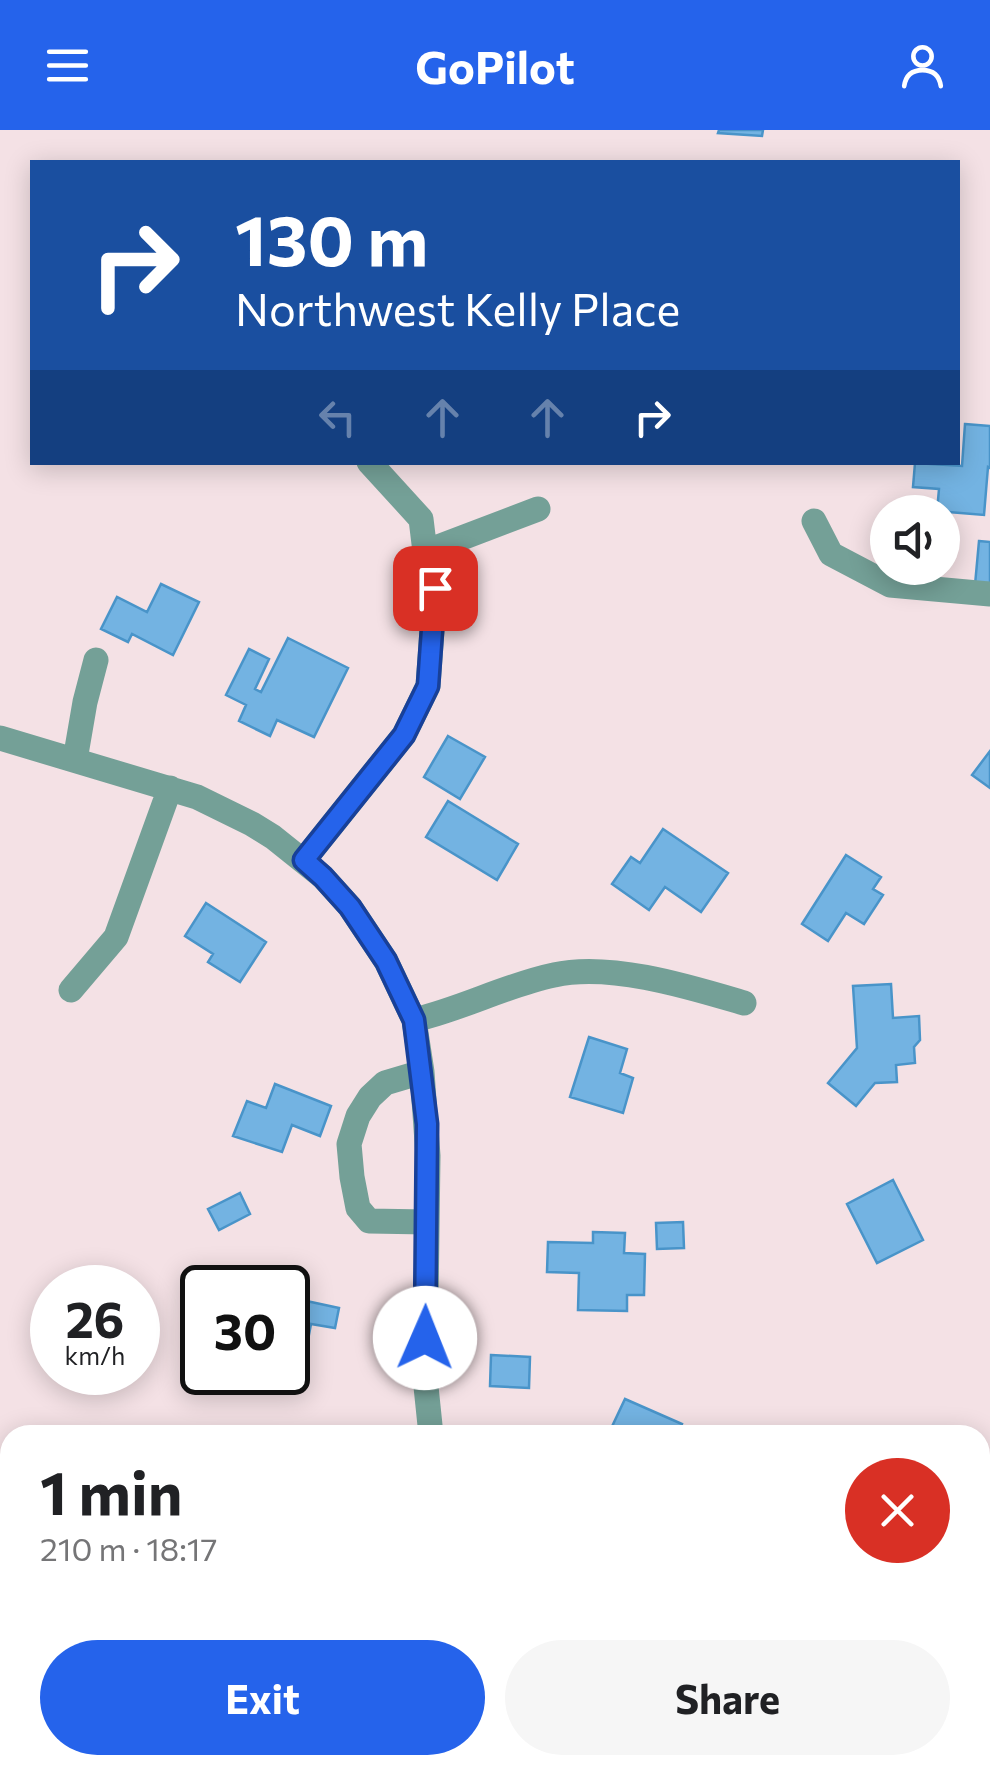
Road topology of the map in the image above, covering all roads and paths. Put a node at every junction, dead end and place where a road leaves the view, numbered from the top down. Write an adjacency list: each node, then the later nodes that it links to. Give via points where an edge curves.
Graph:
1 (371, 465): 4 (street, via 421,518)
2 (538, 509): 4 (street)
3 (814, 521): 5 (street, via 831,554 890,585)
4 (426, 552): 10 (street, via 435,588 428,686 404,735)
5 (990, 594)
6 (96, 660): 8 (street)
7 (0, 738): 8 (street)
8 (75, 760): 9 (street)
9 (170, 788): 10 (street, via 252,824); 11 (street, via 116,937)
10 (304, 860): 13 (street, via 350,907)
11 (71, 990)
12 (744, 1002): 13 (street, via 628,974 569,972)
13 (414, 1020): 14 (street)
14 (422, 1072): 15 (street); 15 (street, via 385,1084 370,1097 349,1144 358,1208 369,1221)
15 (427, 1222): 16 (street, via 424,1377)
16 (430, 1425)

